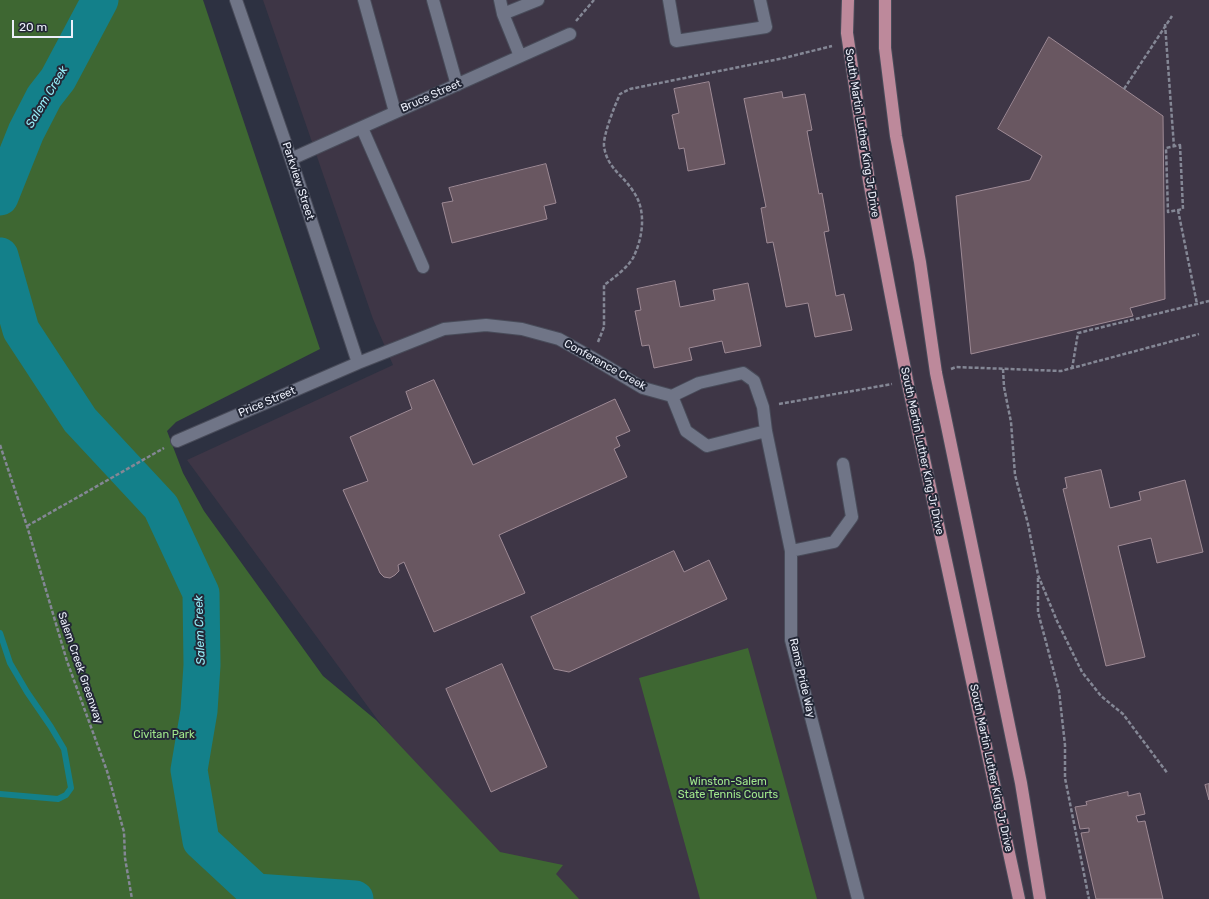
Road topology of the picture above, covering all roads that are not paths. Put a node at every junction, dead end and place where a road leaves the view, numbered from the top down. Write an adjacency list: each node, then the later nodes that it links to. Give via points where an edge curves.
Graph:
1 (236, 0): 16 (street, Parkview Street)
2 (364, 0): 14 (street)
3 (433, 0): 13 (street)
4 (500, 0): 10 (street)
5 (538, 0): 10 (street)
6 (669, 0): 7 (street, via 676,40 766,27)
7 (760, 0)
8 (848, 0): 25 (main road, South Martin Luther King Jr Drive, via 848,46 868,181 907,380)
9 (885, 0): 26 (main road, via 885,48 896,136 920,262 936,373 1021,783)
10 (503, 14): 12 (street)
11 (570, 34): 12 (street, Bruce Street)
12 (520, 56): 13 (street, Bruce Street)
13 (457, 85): 14 (street, Bruce Street)
14 (395, 112): 15 (street, Bruce Street)
15 (362, 128): 16 (street, Bruce Street); 17 (street)
16 (291, 159): 18 (street, Parkview Street)
17 (424, 267)
18 (358, 363): 19 (street, Conference Creek, via 444,329 486,325 522,329 559,340 643,388); 21 (street, Price Street)
19 (672, 396): 20 (street, via 686,431 707,446); 20 (street, via 699,383 743,373 754,381 763,407)
20 (766, 431): 23 (street, Rams Pride Way)
21 (177, 441)
22 (843, 464): 23 (street, via 852,517 834,542)
23 (791, 551): 24 (street, Rams Pride Way, via 791,640)
24 (858, 899)
25 (1018, 899)
26 (1040, 899)

